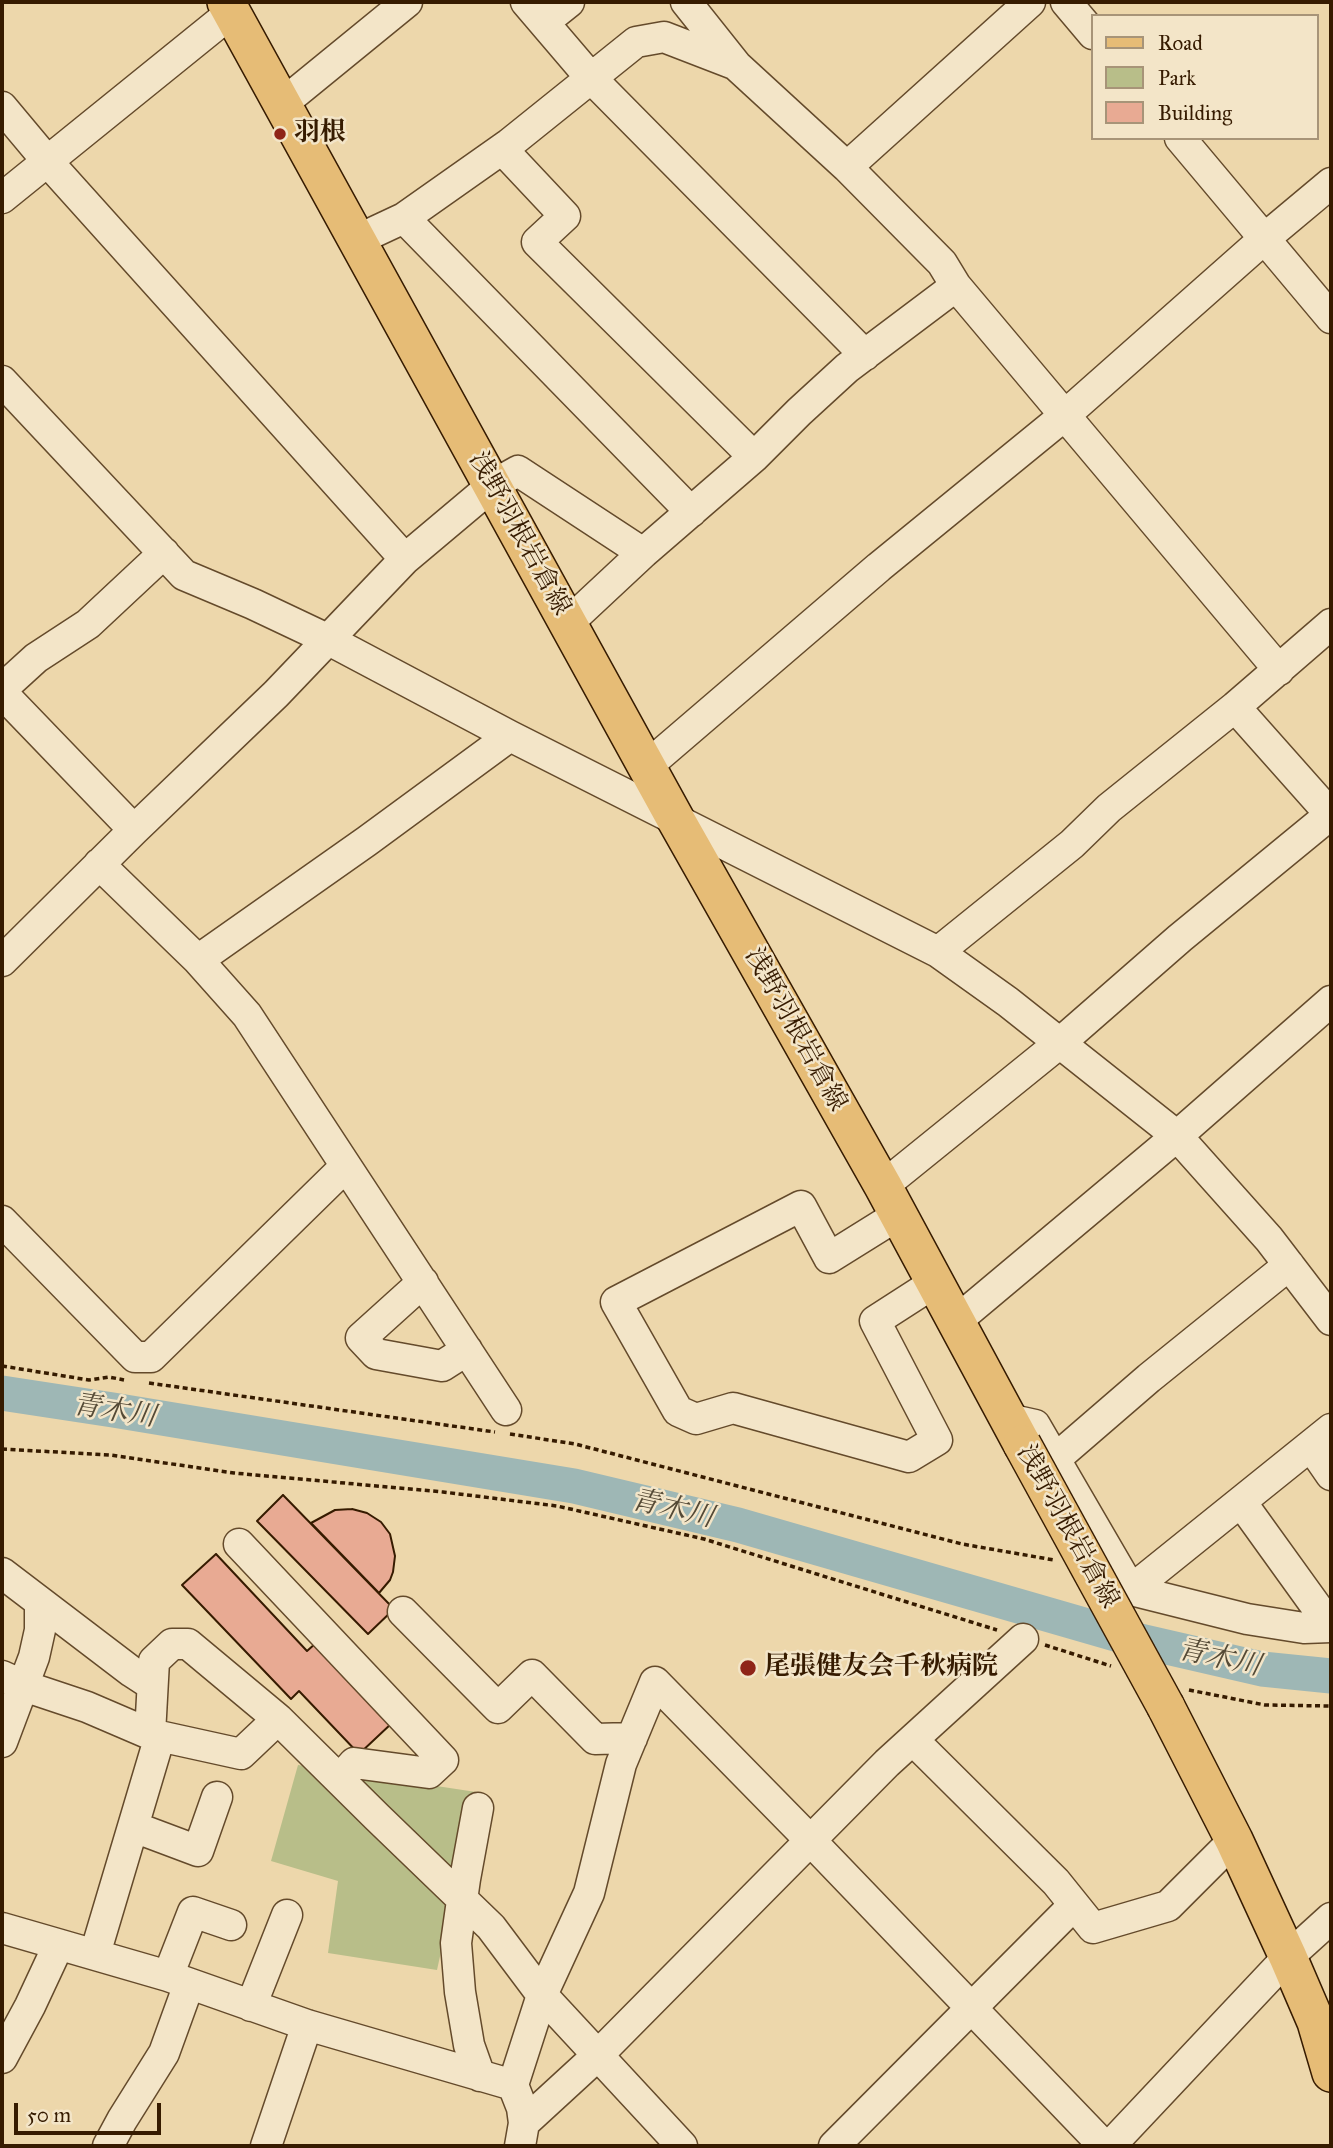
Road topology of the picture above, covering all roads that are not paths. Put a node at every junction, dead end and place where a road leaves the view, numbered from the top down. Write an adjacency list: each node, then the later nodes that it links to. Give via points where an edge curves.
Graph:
1 (407, 2): 11 (street)
2 (569, 2): 7 (street)
3 (685, 2): 9 (street)
4 (1030, 2): 16 (street)
5 (1066, 2): 8 (street)
6 (229, 7): 11 (main road, 浅野羽根岩倉線); 15 (street)
7 (535, 12): 10 (street)
8 (1092, 33)
9 (737, 66): 10 (street, via 664,37 636,42); 16 (street)
10 (590, 77): 14 (street); 24 (street)
11 (282, 104): 21 (main road, 浅野羽根岩倉線)
12 (2, 107): 15 (street)
13 (1182, 140): 20 (street)
14 (502, 149): 19 (street); 27 (street, via 565,216 537,243)
15 (48, 162): 18 (street); 32 (street)
16 (847, 167): 22 (street, via 942,263)
17 (1331, 183): 20 (street)
18 (2, 198)
19 (404, 218): 21 (street); 29 (street)
20 (1264, 239): 23 (street); 26 (street)
21 (357, 240): 28 (main road, 浅野羽根岩倉線)
22 (956, 286): 24 (street); 26 (street)
23 (1331, 318)
24 (864, 355): 27 (street)
25 (2, 381): 30 (street)
26 (1065, 416): 36 (street); 40 (street)
27 (754, 457): 29 (street)
28 (493, 485): 31 (street, via 517,471); 32 (street); 33 (main road, 浅野羽根岩倉線)
29 (691, 512): 31 (street)
30 (164, 553): 35 (street, via 184,575); 37 (street, via 88,624 36,658)
31 (643, 553): 33 (street)
32 (405, 559): 35 (street)
33 (568, 623): 40 (main road, 浅野羽根岩倉線)
34 (1331, 624): 36 (street)
35 (327, 639): 39 (street); 43 (street)
36 (1279, 670): 38 (street)
37 (2, 691): 43 (street)
38 (1235, 707): 41 (street); 45 (street)
39 (509, 736): 42 (street); 46 (street)
40 (647, 765): 42 (main road, 浅野羽根岩倉線)
41 (1331, 814): 49 (street)
42 (676, 820): 45 (street); 52 (main road, 浅野羽根岩倉線)
43 (134, 830): 44 (street)
44 (99, 863): 46 (street); 47 (street)
45 (938, 952): 49 (street)
46 (198, 960): 51 (street, via 247,1015)
47 (2, 961)
48 (1331, 1001): 50 (street)
49 (1061, 1042): 50 (street); 52 (street)
50 (1177, 1136): 54 (street); 58 (street)
51 (346, 1166): 53 (street, via 151,1357 135,1357); 55 (street)
52 (891, 1201): 56 (main road, 浅野羽根岩倉線); 56 (street, via 829,1258 801,1206 616,1302 678,1411 696,1419 733,1408 909,1457 937,1440 875,1321)
53 (2, 1221)
54 (1289, 1265): 57 (street); 62 (street, via 1149,1378)
55 (423, 1282): 59 (street); 59 (street, via 361,1338 376,1354 442,1366)
56 (934, 1283): 58 (main road, 浅野羽根岩倉線)
57 (1331, 1320)
58 (956, 1322): 62 (main road, 浅野羽根岩倉線)
59 (467, 1350): 60 (street)
60 (506, 1410)
61 (1321, 1438): 63 (street); 64 (street)
62 (1028, 1441): 67 (street); 83 (main road, 浅野羽根岩倉線, bridge, via 1089,1566 1178,1699)
63 (1331, 1475)
64 (1241, 1502): 67 (street); 70 (street)
65 (239, 1544): 79 (street, via 443,1760 429,1773 354,1763)
66 (2, 1573): 68 (street)
67 (1131, 1590): 70 (street, via 1247,1619 1304,1628)
68 (40, 1602): 72 (street, via 34,1657); 73 (street)
69 (403, 1612): 76 (street, via 498,1708 532,1675 595,1739)
70 (1331, 1627)
71 (1023, 1639): 77 (street)
72 (13, 1681): 75 (street); 78 (street)
73 (152, 1685): 74 (street, via 155,1661 172,1644 188,1644); 75 (street)
74 (278, 1719): 75 (street, via 241,1754); 79 (street)
75 (155, 1735): 82 (street)
76 (632, 1738): 84 (street, via 655,1682); 95 (street, via 621,1764 589,1893)
77 (913, 1740): 84 (street); 86 (street)
78 (2, 1742)
79 (340, 1779): 85 (street)
80 (217, 1797): 82 (street, via 198,1851)
81 (478, 1808): 85 (street)
82 (134, 1827): 92 (street)
83 (1234, 1840): 86 (street, via 1168,1906 1093,1928); 93 (main road, 浅野羽根岩倉線)
84 (811, 1841): 97 (street); 99 (street)
85 (463, 1902): 95 (street, via 491,1927); 102 (street, via 456,1943 460,1992 469,2045)
86 (1074, 1905): 97 (street)
87 (287, 1914): 96 (street)
88 (1331, 1918): 93 (street)
89 (231, 1925): 94 (street, via 193,1912)
90 (2, 1928): 91 (street)
91 (58, 1946): 92 (street); 100 (street)
92 (95, 1954): 94 (street)
93 (1288, 1957): 101 (main road, 浅野羽根岩倉線, via 1316,2022); 110 (street)
94 (179, 1980): 96 (street); 105 (street, via 164,2053)
95 (542, 1996): 99 (street); 103 (street)
96 (251, 2006): 98 (street)
97 (970, 2008): 108 (street); 109 (street)
98 (307, 2025): 102 (street); 106 (street)
99 (597, 2056): 104 (street); 107 (street)
100 (2, 2058)
101 (1331, 2073)
102 (480, 2076): 103 (street)
103 (513, 2085): 104 (street, via 522,2108)
104 (522, 2135)
105 (108, 2146)
106 (266, 2146)
107 (682, 2146)
108 (834, 2146)
109 (1104, 2146)
110 (1110, 2146)

